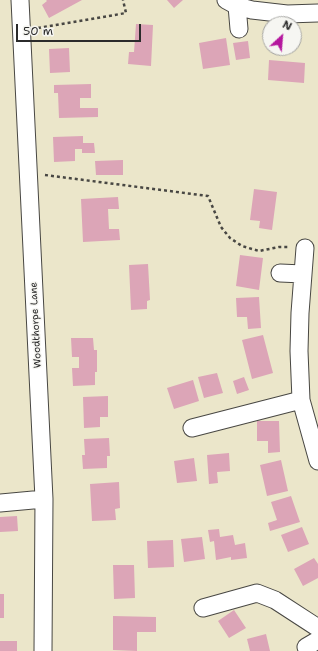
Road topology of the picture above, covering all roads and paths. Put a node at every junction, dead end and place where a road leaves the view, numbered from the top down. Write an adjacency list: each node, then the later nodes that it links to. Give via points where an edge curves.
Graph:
1 (20, 0): 6 (street, Woodthorpe Lane)
2 (123, 0): 6 (path, via 126,13)
3 (232, 3): 4 (street, via 252,10 288,14); 5 (street)
4 (318, 13)
5 (239, 29)
6 (21, 30): 7 (street, Woodthorpe Lane)
7 (28, 173): 8 (path, via 208,196 220,227 242,246 259,251 279,247); 14 (street, Woodthorpe Lane)
8 (305, 248): 10 (street)
9 (280, 273): 10 (street)
10 (303, 274): 11 (street, via 299,351)
11 (301, 400): 12 (street); 13 (street)
12 (192, 428)
13 (318, 461)
14 (44, 499): 15 (street); 18 (street, Woodthorpe Lane)
15 (0, 503)
16 (203, 608): 17 (street, via 257,593 275,600)
17 (318, 628)
18 (43, 651)

